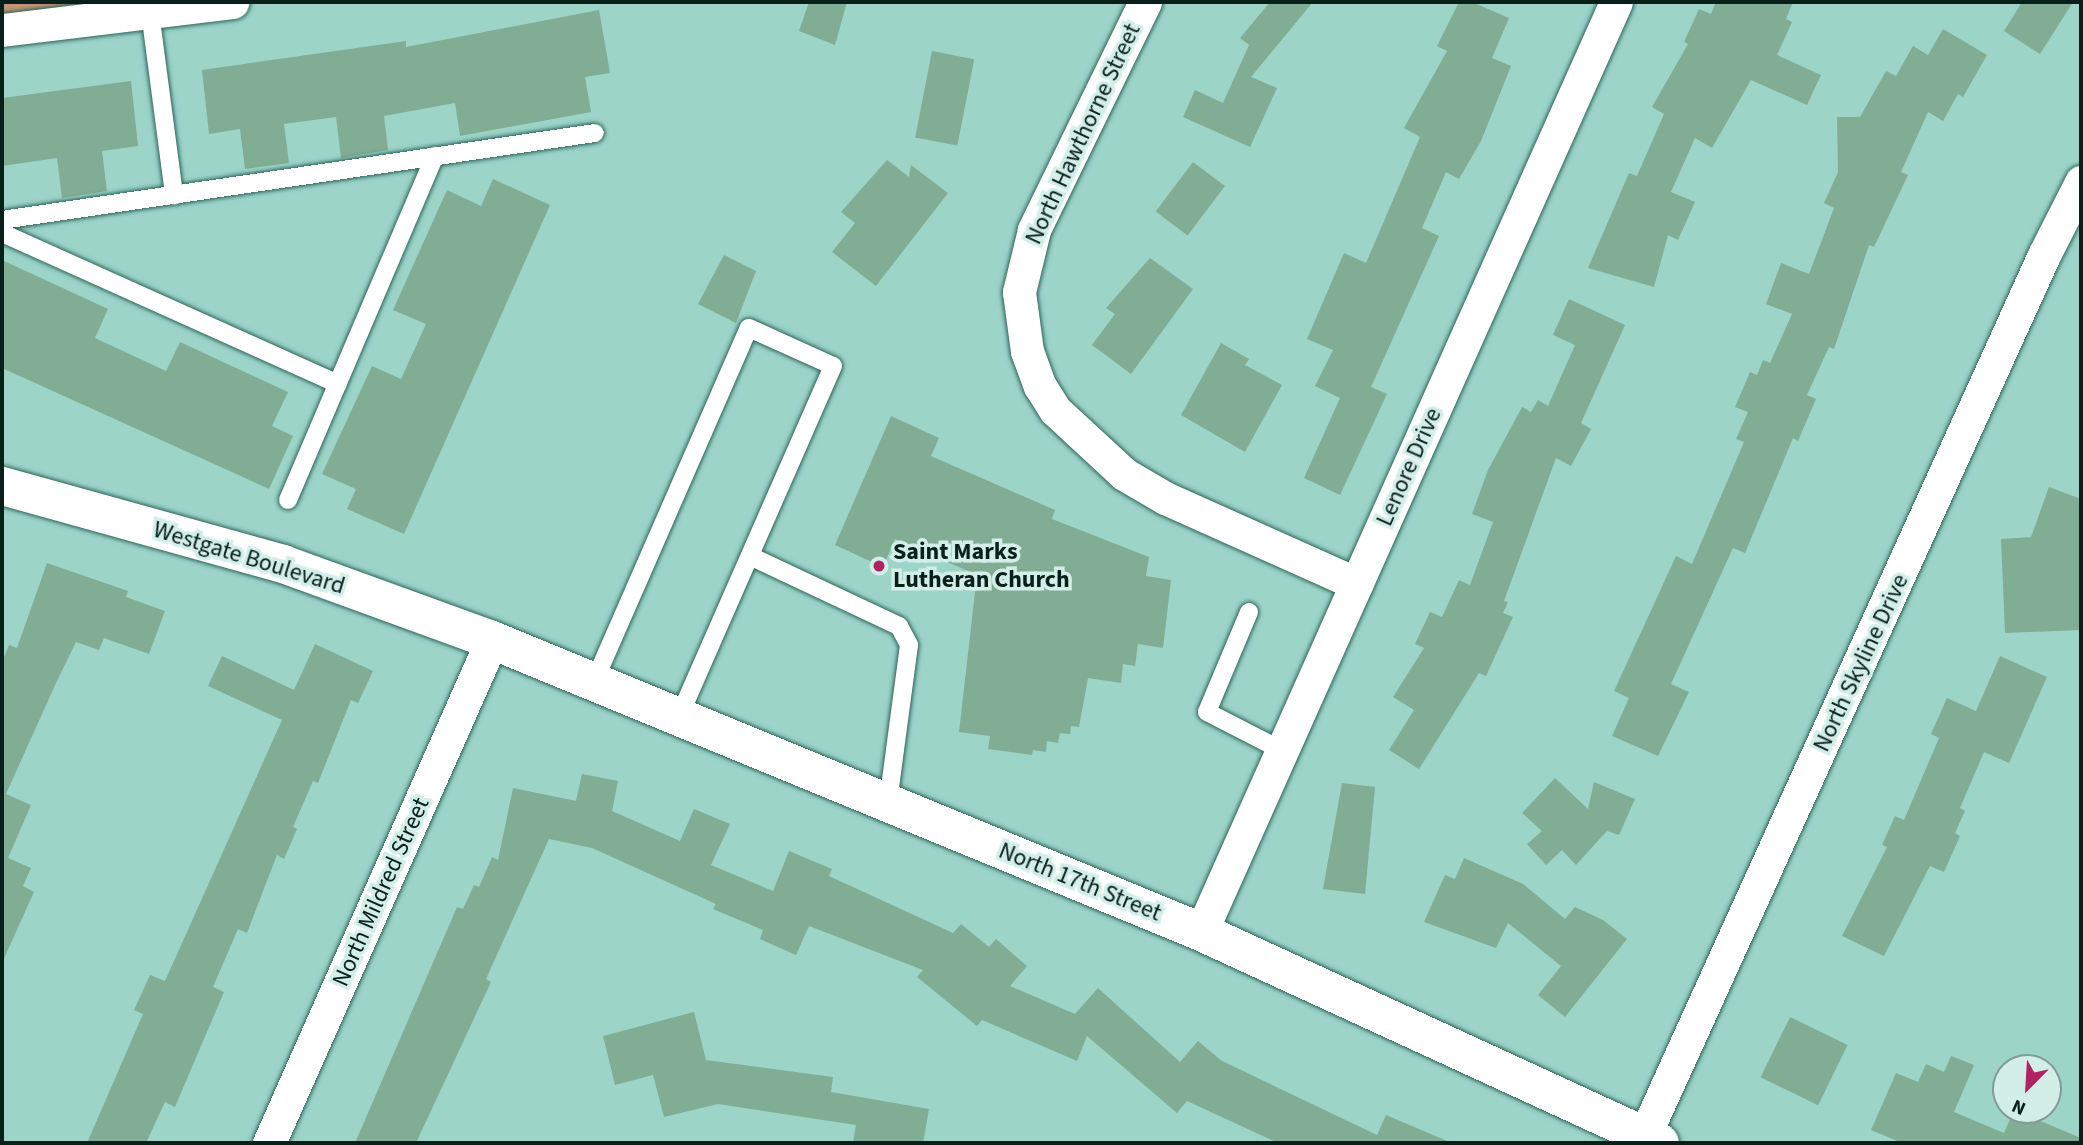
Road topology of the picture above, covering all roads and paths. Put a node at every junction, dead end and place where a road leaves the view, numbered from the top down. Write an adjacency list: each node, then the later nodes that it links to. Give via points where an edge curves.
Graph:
1 (225, 2): 4 (street)
2 (1145, 2): 16 (street, North Hawthorne Street, via 1051,193 1023,264 1019,292 1027,351 1055,410 1124,474 1165,498)
3 (1616, 2): 16 (street, Lenore Drive)
4 (150, 12): 5 (street); 9 (lane)
5 (2, 30)
6 (595, 133): 7 (lane)
7 (435, 156): 9 (lane); 12 (lane)
8 (2081, 182): 24 (street, North Skyline Drive, via 2044,255)
9 (174, 195): 10 (lane)
10 (2, 220)
11 (2, 233): 12 (lane)
12 (338, 384): 14 (lane)
13 (2, 486): 18 (street, Westgate Boulevard, via 283,564)
14 (288, 500)
15 (750, 556): 19 (lane, via 834,366 749,328); 20 (lane); 22 (lane, via 899,626 909,645)
16 (1357, 584): 21 (street, Lenore Drive)
17 (1249, 612): 21 (lane, via 1207,712)
18 (492, 640): 19 (street, North 17th Street); 25 (street, North Mildred Street)
19 (594, 682): 20 (street, North 17th Street)
20 (679, 717): 22 (street, North 17th Street)
21 (1283, 751): 23 (street, Lenore Drive)
22 (888, 803): 23 (street, North 17th Street)
23 (1201, 932): 24 (street, North 17th Street)
24 (1648, 1141)
25 (269, 1143)

